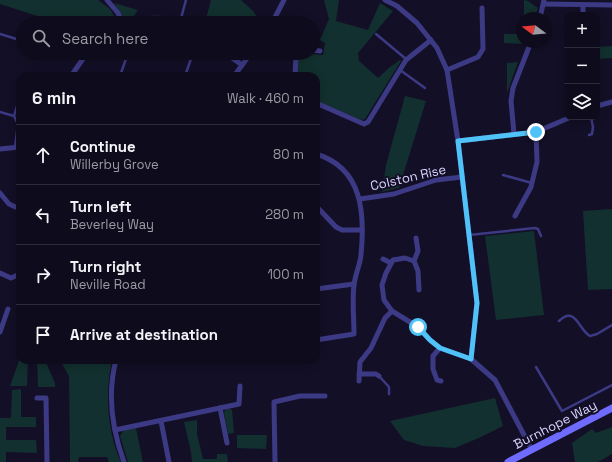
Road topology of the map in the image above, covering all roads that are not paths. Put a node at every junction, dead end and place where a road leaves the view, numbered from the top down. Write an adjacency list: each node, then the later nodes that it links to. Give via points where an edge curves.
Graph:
1 (107, 0): 11 (street)
2 (186, 0): 12 (lane)
3 (284, 0): 13 (street)
4 (385, 0): 17 (street, via 412,19)
5 (544, 2): 7 (street); 9 (street)
6 (611, 3): 7 (street)
7 (583, 5): 10 (street)
8 (482, 8): 28 (street, via 483,49 478,57)
9 (542, 12)
10 (583, 12)
11 (119, 16)
12 (182, 16)
13 (276, 16)
14 (0, 34): 16 (lane)
15 (376, 34): 25 (lane)
16 (16, 39)
17 (431, 40): 25 (street); 28 (street)
18 (529, 48): 45 (street, via 513,88 511,101)
19 (81, 60): 29 (street)
20 (126, 60): 30 (lane)
21 (190, 60): 31 (lane)
22 (235, 60): 26 (street)
23 (246, 60): 26 (street)
24 (296, 60): 33 (street)
25 (406, 60): 27 (street)
26 (242, 65): 32 (street)
27 (400, 70): 34 (lane); 36 (street, via 368,122 364,124)
28 (447, 70): 47 (street)
29 (74, 72)
30 (121, 72)
31 (186, 72)
32 (237, 72)
33 (295, 72)
34 (425, 88)
35 (612, 102): 37 (street)
36 (320, 105)
37 (600, 105)
38 (16, 109): 40 (lane)
39 (0, 112): 40 (lane)
40 (14, 116): 41 (lane)
41 (16, 120)
42 (564, 120): 44 (street)
43 (591, 120): 46 (lane, via 593,131)
44 (536, 132): 45 (street); 53 (street, via 537,162)
45 (514, 134): 47 (street)
46 (589, 135)
47 (458, 141): 52 (street)
48 (16, 147): 49 (street)
49 (0, 149)
50 (320, 156): 55 (street, via 334,161 345,170)
51 (503, 175): 53 (lane)
52 (462, 177): 55 (street, Colston Rise, via 436,180 394,194); 60 (street)
53 (532, 183): 58 (street)
54 (0, 193): 56 (street, via 9,204)
55 (360, 199): 59 (street)
56 (16, 207)
57 (320, 210): 59 (street, via 342,230)
58 (515, 216)
59 (362, 230): 68 (street, via 361,256)
60 (469, 235): 61 (lane, via 535,228); 78 (street, via 477,303)
61 (541, 236)
62 (416, 238): 64 (street, via 418,251)
63 (383, 259): 65 (street)
64 (414, 261): 65 (street, via 405,258 393,260); 70 (street, via 418,271)
65 (391, 263): 72 (street, via 382,285 384,300)
66 (0, 273): 67 (street, via 11,278)
67 (16, 276)
68 (354, 284): 69 (street); 76 (street, via 354,334)
69 (320, 288)
70 (418, 290)
71 (8, 309): 75 (street)
72 (392, 311): 77 (street, via 418,327); 81 (street, via 385,318 372,348 360,362)
73 (559, 321): 74 (lane, via 563,317 574,317 590,336)
74 (612, 325)
75 (0, 332)
76 (320, 339)
77 (440, 348): 78 (street); 84 (street, via 433,356 433,369 437,380)
78 (471, 359): 95 (street, via 495,380 502,390)
79 (115, 364): 93 (street, via 112,390)
80 (536, 367): 85 (lane, via 562,412)
81 (359, 374): 82 (street); 83 (street)
82 (379, 376): 87 (lane, via 389,387)
83 (359, 381)
84 (441, 381)
85 (612, 385)
86 (240, 386): 90 (street, via 240,404)
87 (389, 394)
88 (325, 396): 99 (street, via 300,396 274,402)
89 (37, 398): 96 (street, via 46,398)
90 (220, 408): 92 (street); 94 (street)
91 (612, 408): 95 (main road, Burnhope Way)
92 (161, 421): 93 (street); 98 (street)
93 (115, 430): 97 (street)
94 (227, 443)
95 (532, 450): 100 (main road, Burnhope Way)
96 (47, 462)
97 (124, 462)
98 (169, 462)
99 (275, 462)
100 (508, 462)

